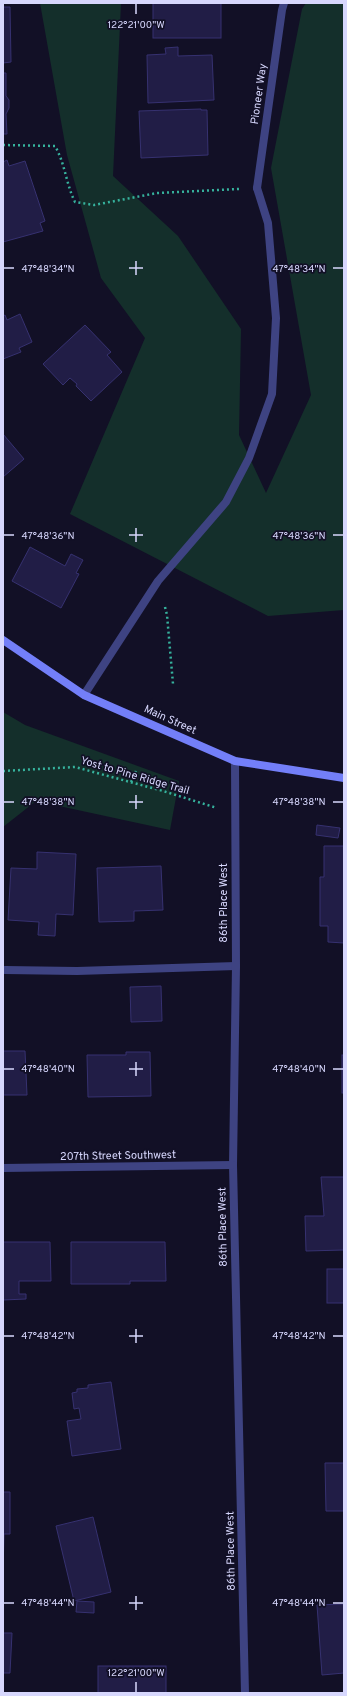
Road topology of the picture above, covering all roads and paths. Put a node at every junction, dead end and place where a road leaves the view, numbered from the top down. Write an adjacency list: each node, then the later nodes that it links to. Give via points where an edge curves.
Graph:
1 (284, 3): 3 (street, Pioneer Way)
2 (3, 145): 3 (path, via 55,146 75,202 94,205 157,193)
3 (257, 188): 4 (street, via 268,223 276,318 272,394 249,458 226,502)
4 (158, 581): 6 (path, via 168,615); 7 (street)
5 (3, 640): 7 (main road, Main Street)
6 (173, 684)
7 (84, 695): 8 (main road, Main Street)
8 (235, 761): 11 (main road, Main Street); 14 (street, 86th Place West)
9 (3, 771): 12 (path, Yost to Pine Ridge Trail, via 75,767)
10 (136, 772): 12 (path)
11 (344, 778)
12 (131, 782): 13 (path, Yost to Pine Ridge Trail)
13 (214, 807)
14 (236, 966): 15 (street, via 77,971); 16 (street, 86th Place West)
15 (5, 970)
16 (233, 1165): 17 (street, 207th Street Southwest); 18 (street, 86th Place West)
17 (3, 1168)
18 (245, 1693)

